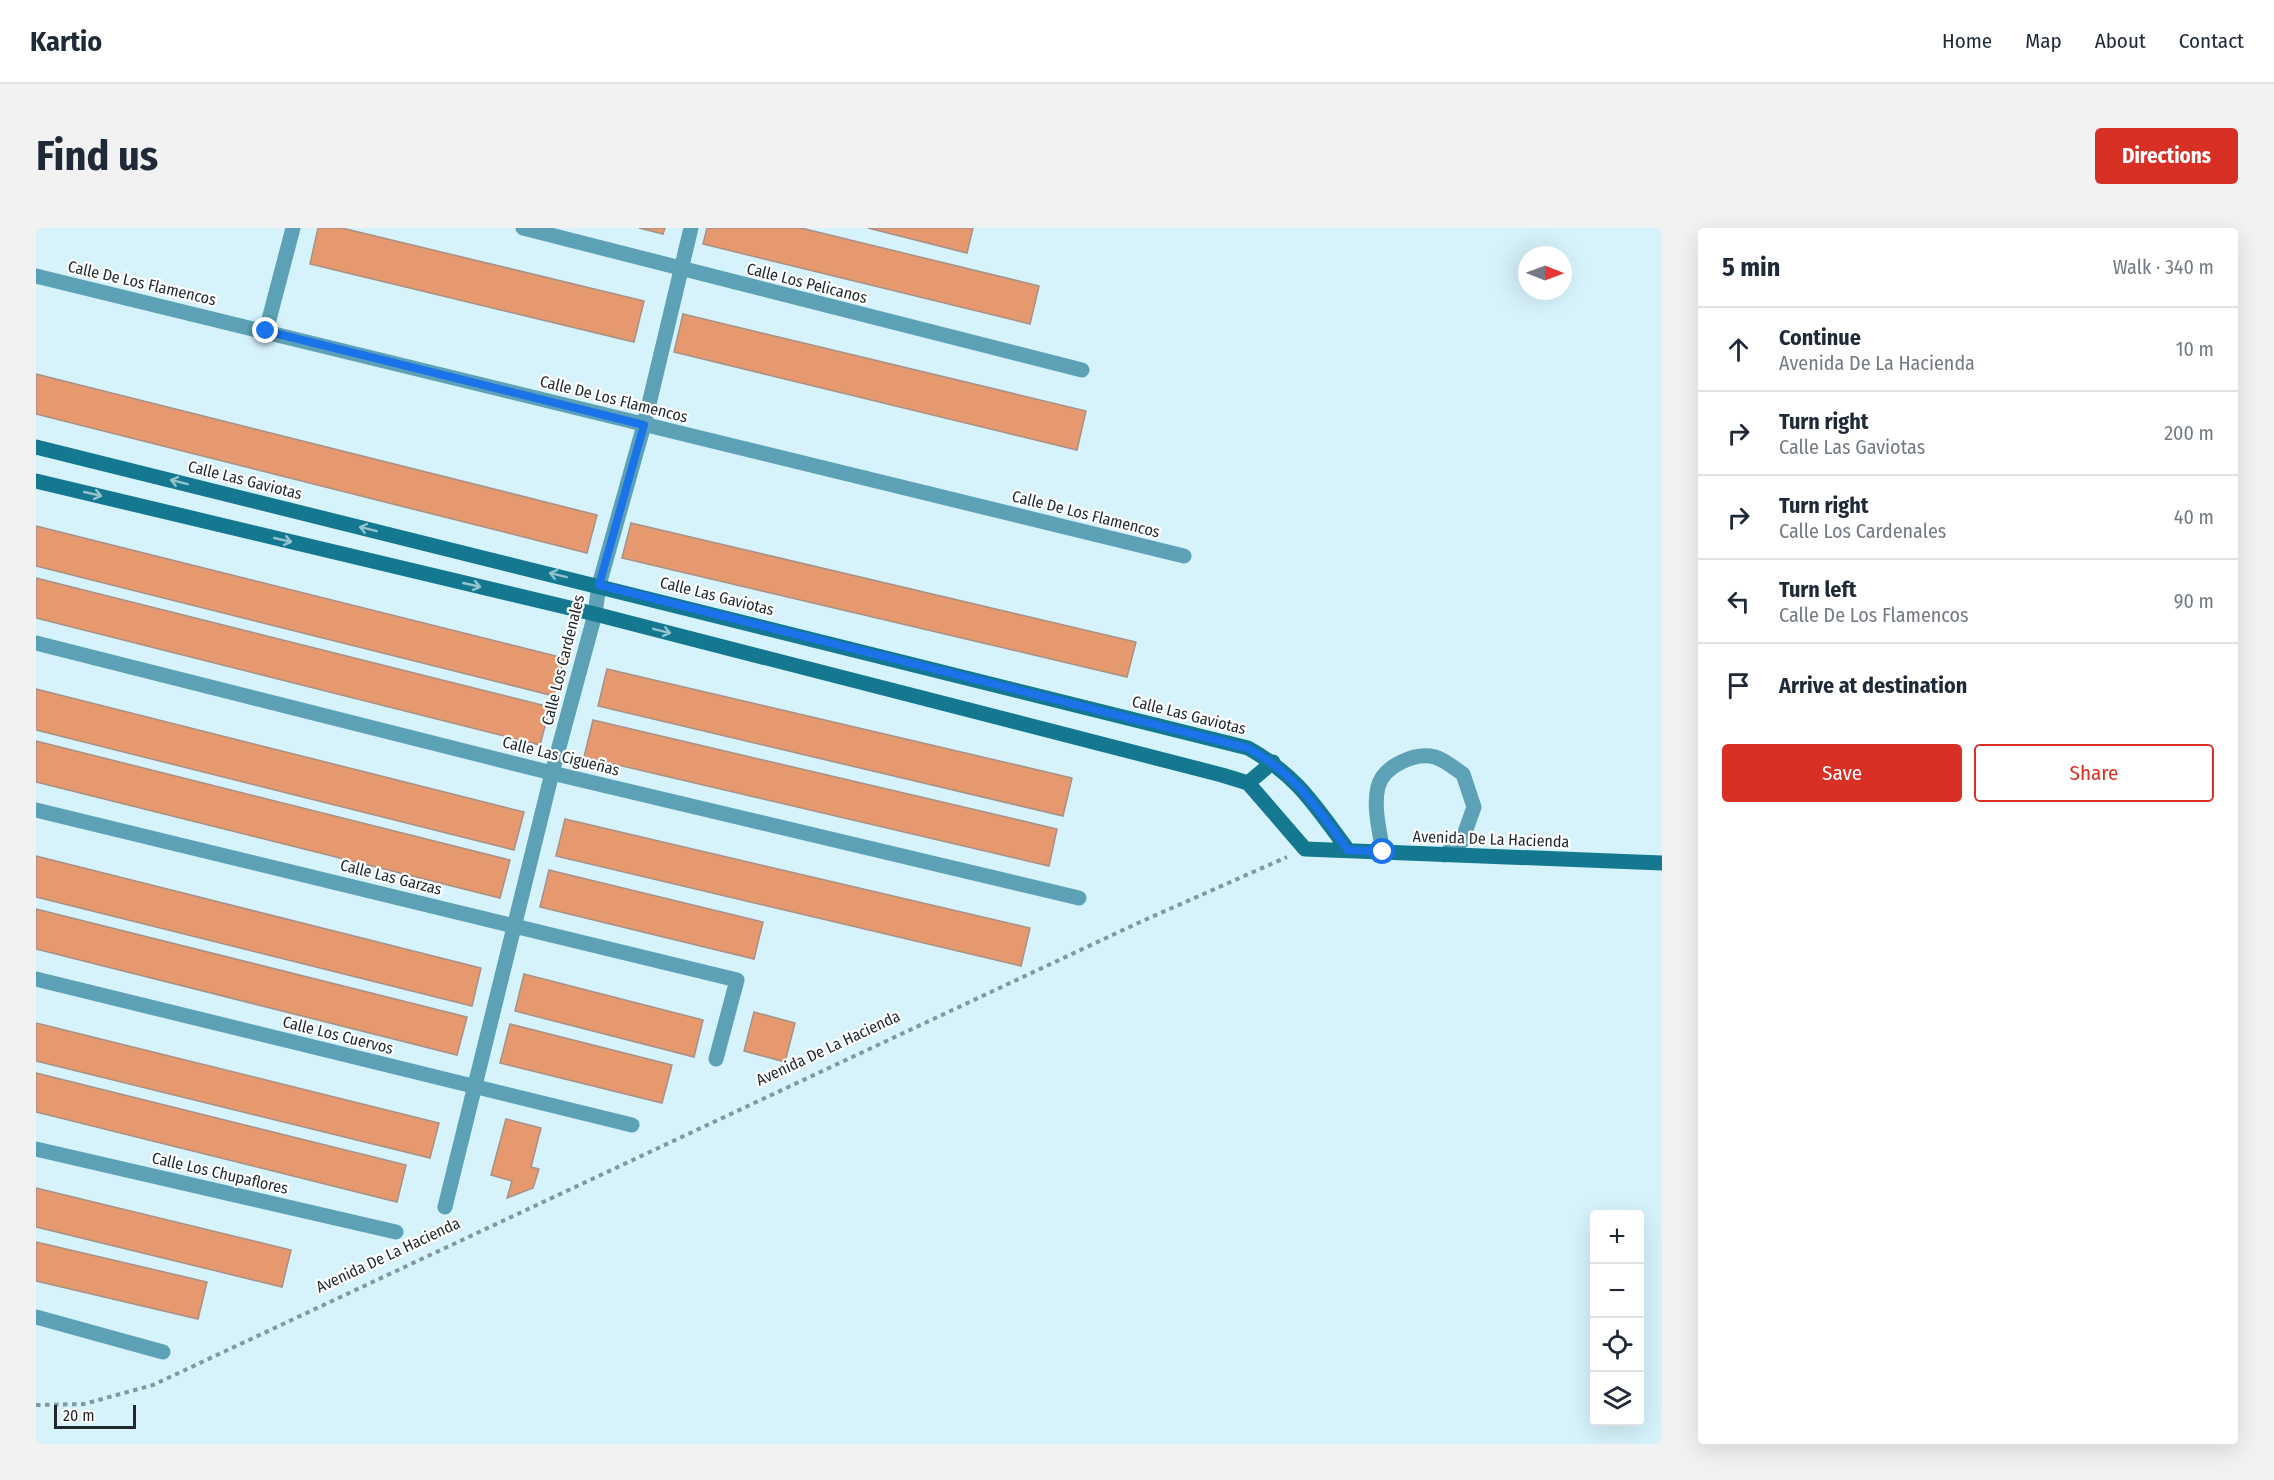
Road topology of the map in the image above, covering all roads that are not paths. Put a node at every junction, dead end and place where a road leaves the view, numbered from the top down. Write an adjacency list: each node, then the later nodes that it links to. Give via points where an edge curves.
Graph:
1 (293, 228): 6 (street)
2 (523, 228): 4 (street, Calle Los Pelicanos)
3 (691, 228): 4 (street, Calle Los Cardenales)
4 (680, 270): 7 (street, Calle Los Pelicanos); 8 (street, Calle Los Cardenales)
5 (36, 276): 6 (street, Calle De Los Flamencos)
6 (266, 331): 8 (street, Calle De Los Flamencos)
7 (1082, 370)
8 (644, 425): 11 (street, Calle De Los Flamencos); 12 (street, Calle Los Cardenales)
9 (36, 447): 12 (street, Calle Las Gaviotas, one-way to 9)
10 (36, 481): 13 (street, one-way to 13)
11 (1184, 556)
12 (599, 585): 13 (street, Calle Los Cardenales); 15 (street, Calle Las Gaviotas, via 1248,748)
13 (596, 614): 16 (street, Calle Los Cardenales); 17 (street, one-way to 17)
14 (36, 643): 16 (street, Calle Las Cigueñas)
15 (1273, 762): 17 (street); 19 (street, Calle Las Gaviotas, via 1297,782)
16 (552, 773): 23 (street, Calle Las Cigueñas); 24 (street, Calle Los Cardenales)
17 (1248, 783): 19 (street, Avenida De La Hacienda, via 1305,849)
18 (36, 810): 24 (street, Calle Las Garzas)
19 (1348, 850): 20 (street, Avenida De La Hacienda)
20 (1383, 852): 21 (street, Avenida De La Hacienda); 21 (street, via 1376,805 1378,785 1391,768 1404,761 1432,756 1463,774 1474,807 1462,841)
21 (1444, 855): 22 (street, Avenida De La Hacienda)
22 (1662, 863)
23 (1079, 898)
24 (514, 926): 26 (street, Calle Las Garzas, via 737,980); 27 (street, Calle Los Cardenales)
25 (36, 979): 27 (street, Calle Los Cuervos)
26 (716, 1059)
27 (474, 1086): 28 (street, Calle Los Cuervos); 30 (street, Calle Los Cardenales)
28 (632, 1125)
29 (36, 1149): 31 (street, Calle Los Chupaflores)
30 (445, 1207)
31 (396, 1232)
32 (36, 1317): 33 (street)
33 (163, 1352)

